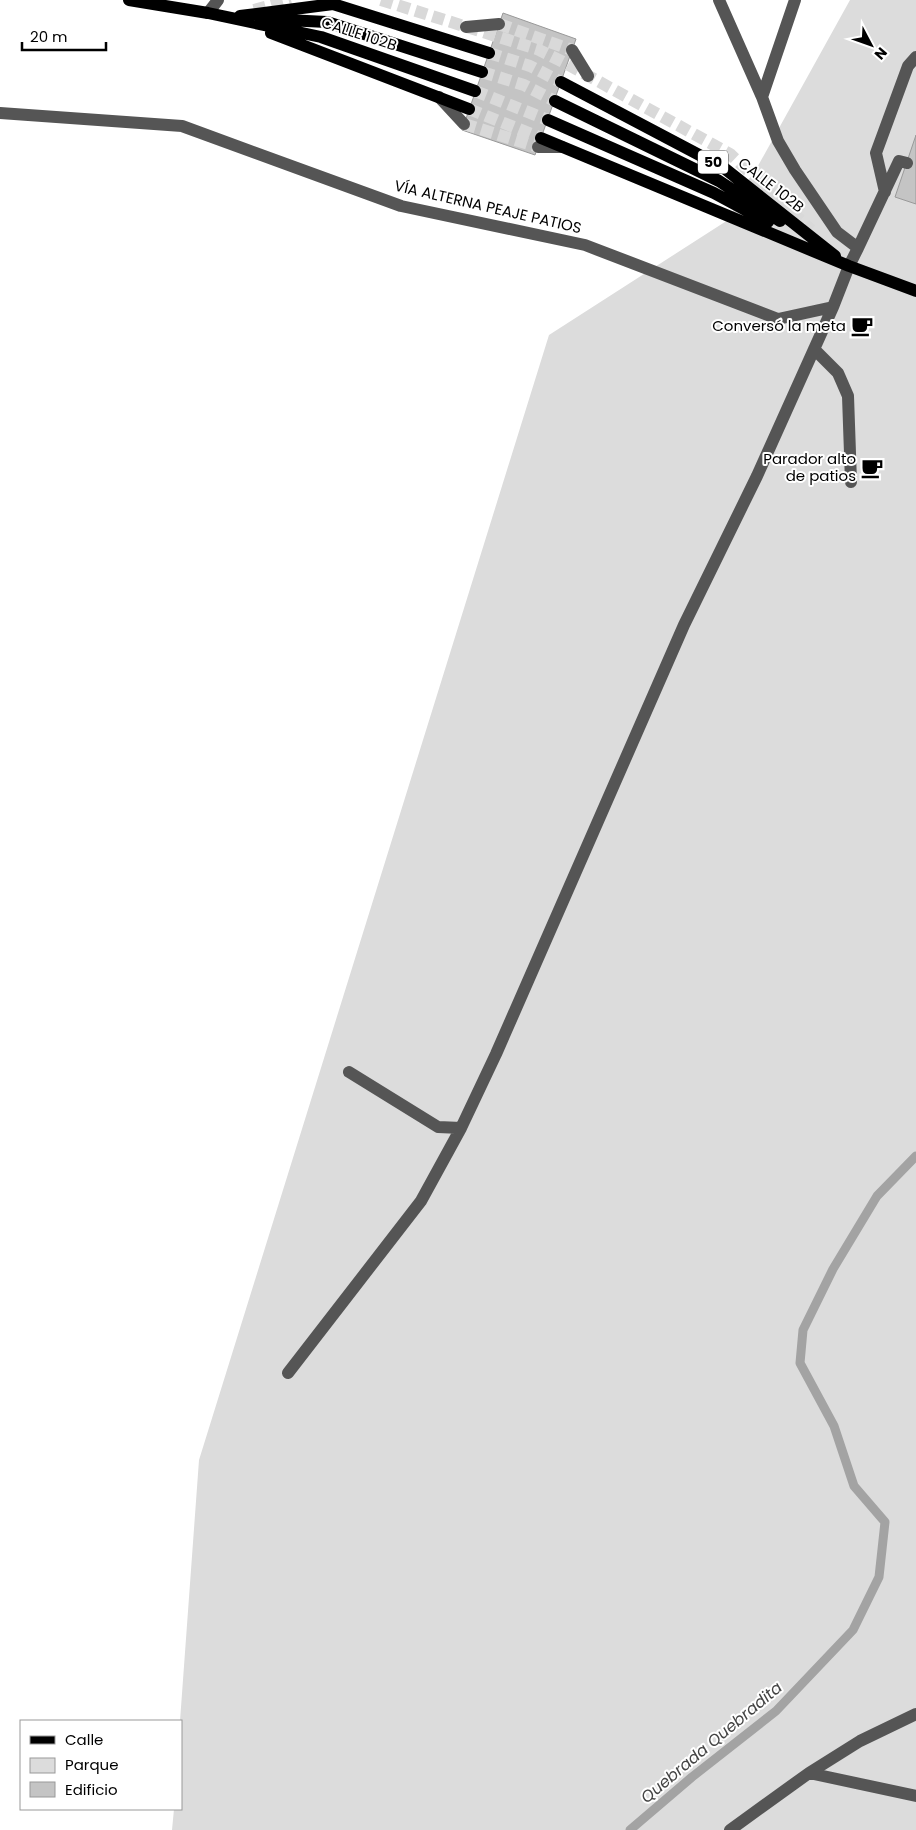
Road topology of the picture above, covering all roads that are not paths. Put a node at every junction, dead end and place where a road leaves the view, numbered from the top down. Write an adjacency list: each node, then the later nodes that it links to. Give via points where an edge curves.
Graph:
1 (129, 0): 5 (main road)
2 (218, 0): 6 (street)
3 (720, 0): 17 (street)
4 (795, 0): 17 (street)
5 (174, 3): 6 (main road)
6 (208, 13): 7 (main road)
7 (229, 17): 11 (main road, CALLE 102B, via 333,4); 13 (main road, CALLE 102B, via 327,22); 16 (main road, CALLE 102B, via 321,37); 18 (main road, CALLE 102B)
8 (499, 24): 9 (street)
9 (466, 27)
10 (572, 50): 14 (street)
11 (489, 53)
12 (916, 57): 26 (street, via 908,66 876,153)
13 (482, 72)
14 (588, 76)
15 (561, 82): 28 (main road, CALLE 102B / 50, via 724,168)
16 (475, 91)
17 (762, 97): 27 (street, via 778,141 795,170 838,232)
18 (439, 98): 20 (main road, CALLE 102B); 23 (street)
19 (555, 101): 28 (main road, CALLE 102B / 50, via 719,181)
20 (469, 109)
21 (0, 113): 30 (street, VÍA ALTERNA PEAJE PATIOS, via 182,126 401,206 585,245 778,320)
22 (548, 120): 28 (main road, CALLE 102B / 50, via 714,193)
23 (464, 124)
24 (540, 143): 28 (main road, CALLE 102B, via 562,147)
25 (907, 163): 26 (street, via 899,160)
26 (885, 192): 27 (street)
27 (858, 248): 28 (street)
28 (849, 266): 29 (main road, CALLE 102B); 30 (street)
29 (916, 291)
30 (833, 307): 31 (street)
31 (814, 349): 32 (street, via 838,373 848,396); 34 (street, via 757,476 684,625)
32 (851, 482)
33 (349, 1072): 34 (street, via 438,1127)
34 (461, 1128): 35 (street, via 421,1201)
35 (288, 1373)
36 (916, 1714): 37 (street, via 860,1742)
37 (809, 1773): 38 (street); 39 (street)
38 (916, 1796)
39 (730, 1830)

